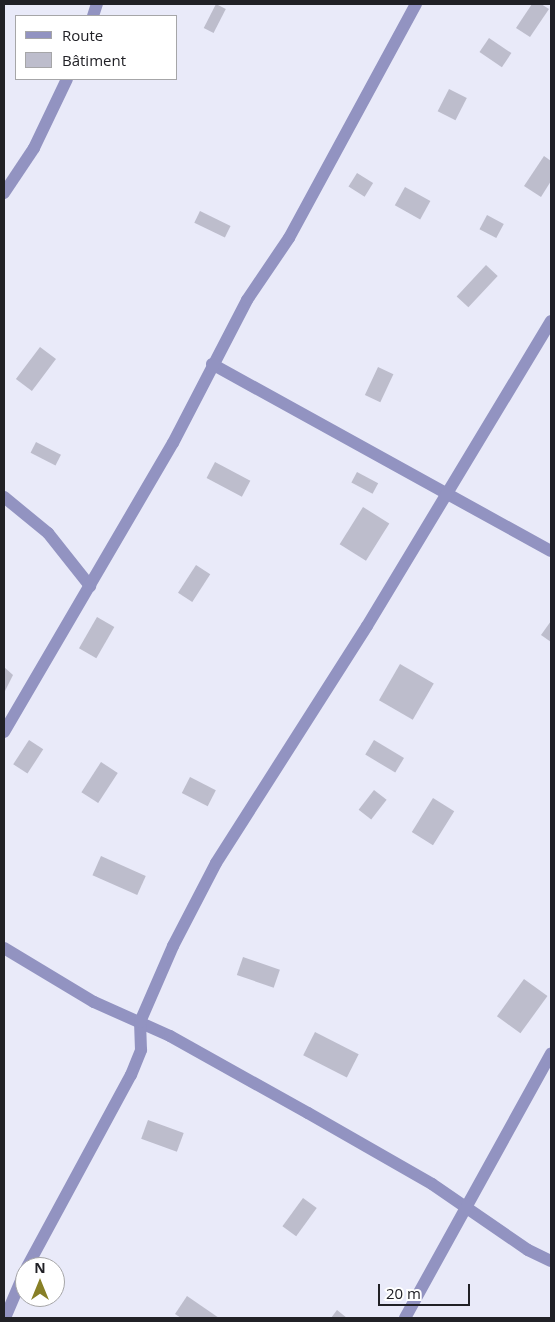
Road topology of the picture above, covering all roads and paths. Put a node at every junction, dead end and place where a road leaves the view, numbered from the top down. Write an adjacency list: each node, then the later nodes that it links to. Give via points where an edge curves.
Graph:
1 (416, 4): 5 (street, via 289,238 248,300)
2 (67, 80): 3 (street, via 34,148)
3 (4, 193)
4 (551, 321): 6 (street)
5 (212, 364): 6 (street); 9 (street, via 173,442)
6 (448, 492): 8 (street); 12 (street, via 226,846 173,946)
7 (4, 497): 9 (street, via 48,533)
8 (551, 551)
9 (90, 586): 10 (street)
10 (4, 732)
11 (4, 948): 12 (street, via 94,1002)
12 (140, 1022): 14 (street, via 308,1112); 15 (street, via 140,1050 131,1075)
13 (551, 1054): 14 (street)
14 (467, 1206): 16 (street); 19 (street)
15 (32, 1257)
16 (549, 1258)
17 (15, 1294): 18 (street)
18 (5, 1318)
19 (405, 1318)

